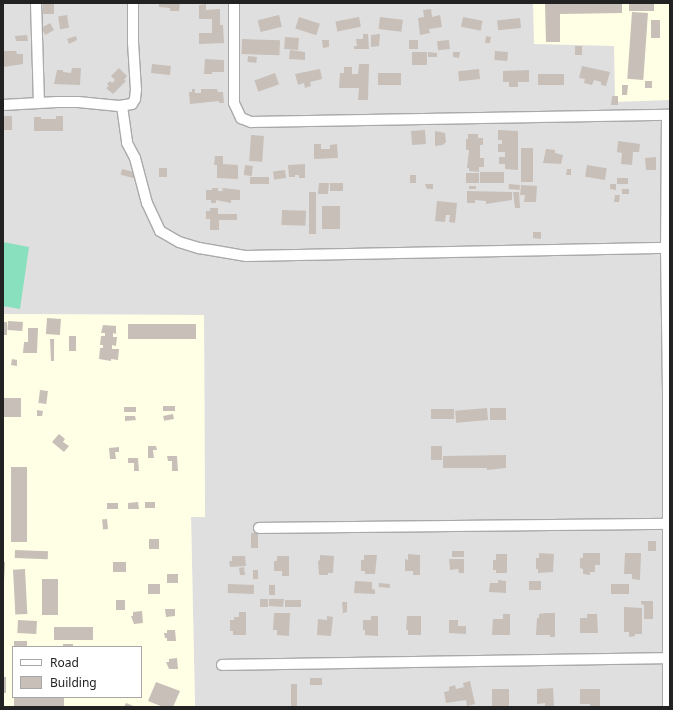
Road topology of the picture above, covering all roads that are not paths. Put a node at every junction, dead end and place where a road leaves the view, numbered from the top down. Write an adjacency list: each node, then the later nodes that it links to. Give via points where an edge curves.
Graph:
1 (36, 3): 4 (street)
2 (134, 3): 6 (street, via 135,99 132,104)
3 (234, 3): 7 (street, via 234,103 241,118 251,122)
4 (39, 102): 5 (street); 6 (street)
5 (3, 105)
6 (122, 106): 8 (street, via 127,143 135,158 147,203 160,231 179,242 198,248 246,256)
7 (669, 116): 8 (street)
8 (668, 248): 9 (street)
9 (669, 397): 10 (street)
10 (669, 524): 11 (street); 12 (street)
11 (259, 528)
12 (669, 658): 13 (street); 14 (street)
13 (222, 666)
14 (668, 707)

